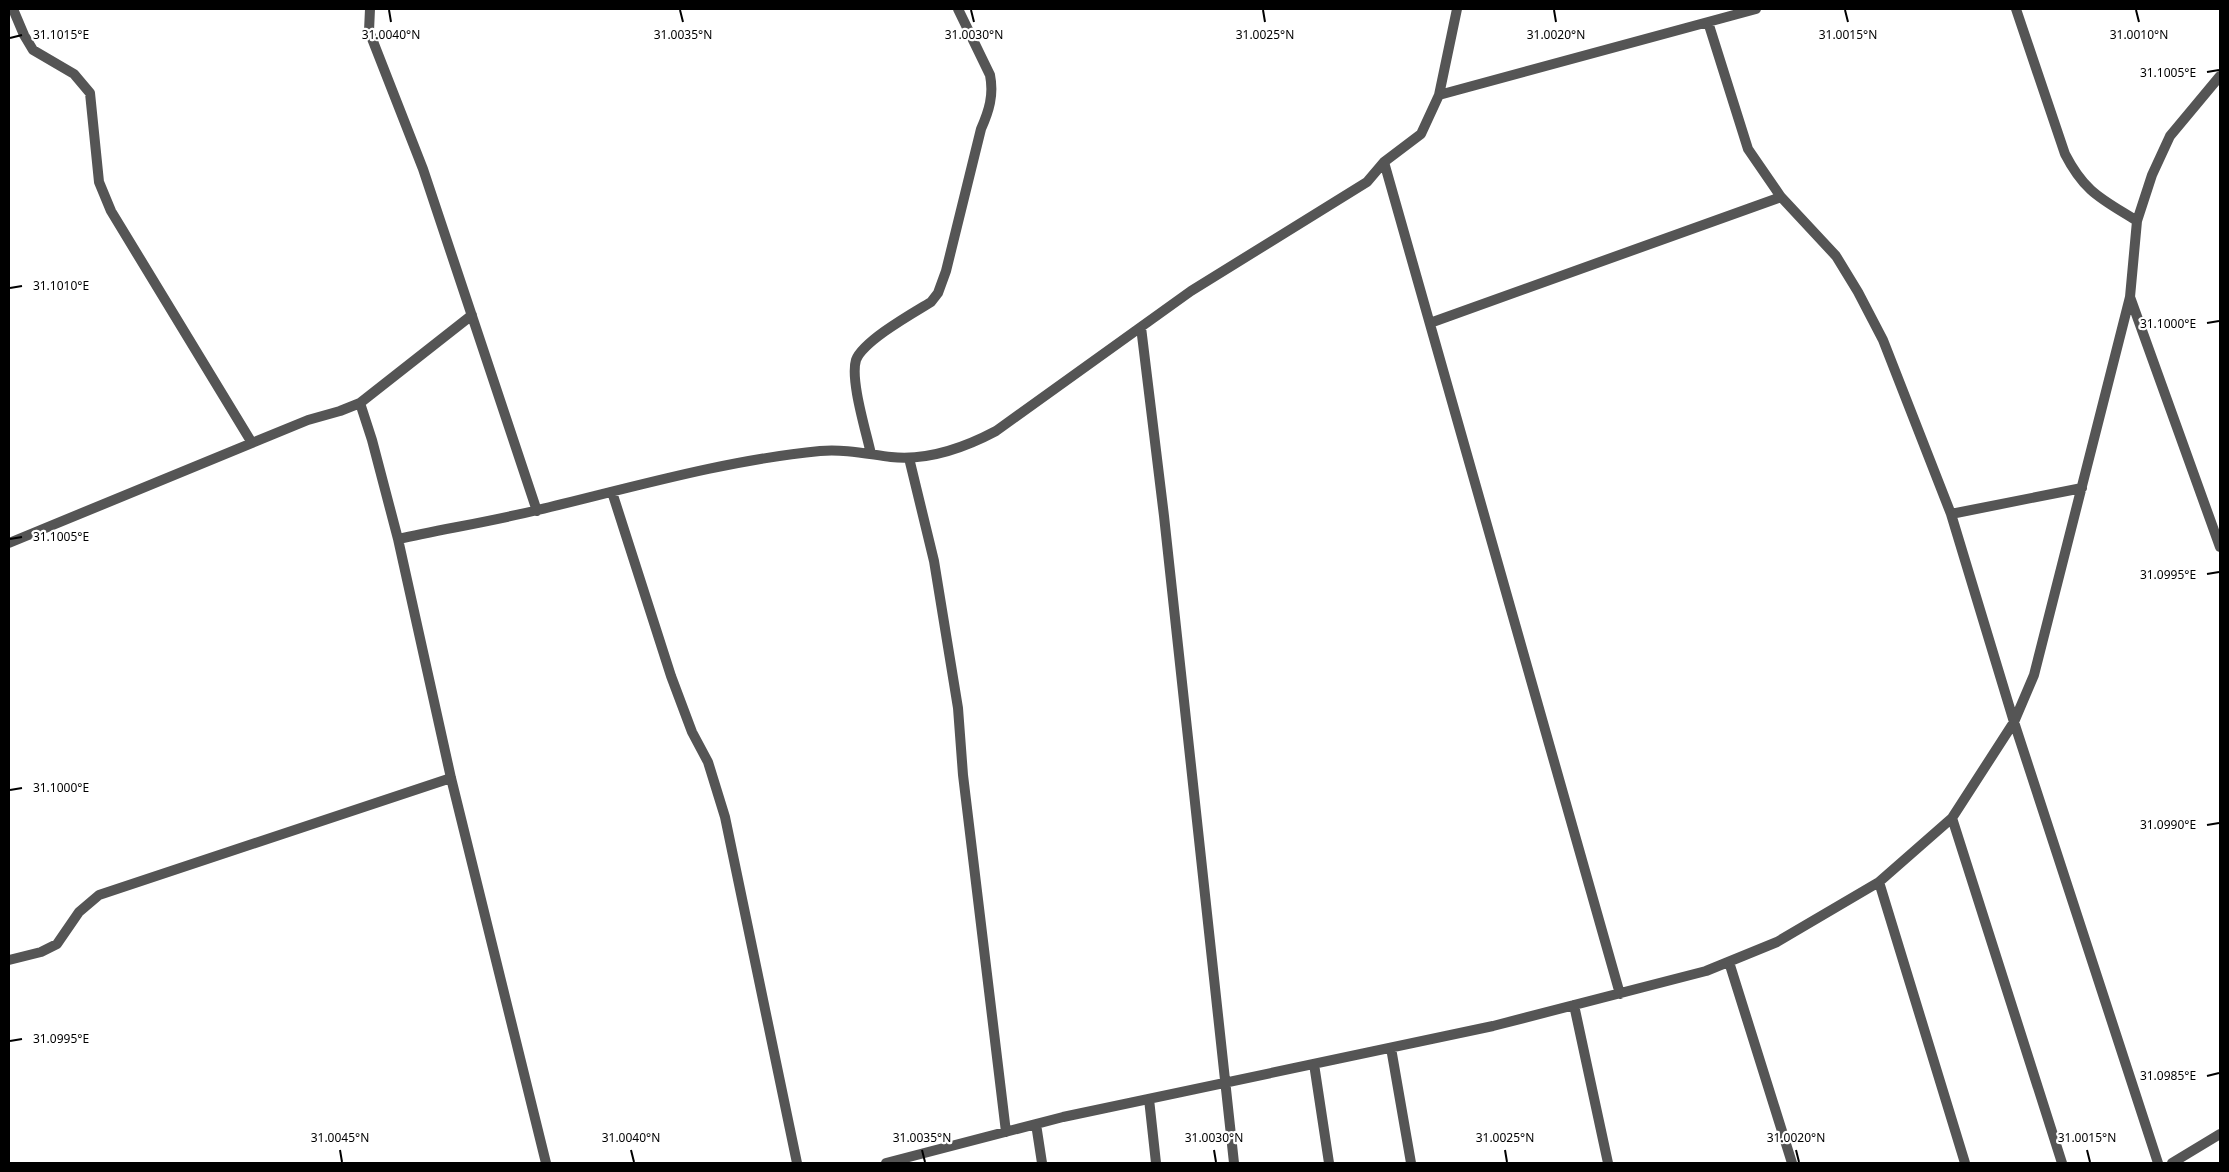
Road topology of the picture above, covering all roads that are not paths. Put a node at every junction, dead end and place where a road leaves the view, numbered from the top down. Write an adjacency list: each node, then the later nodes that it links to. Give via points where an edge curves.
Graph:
1 (13, 9): 18 (street, via 33,50 74,74 90,93 99,182 111,211)
2 (370, 9): 14 (street, via 369,31 422,169)
3 (958, 9): 19 (street, via 990,75 992,90 988,113 938,293 931,302 868,344 856,360 855,381)
4 (1457, 9): 9 (street)
5 (1756, 9): 7 (street)
6 (2016, 9): 12 (street, via 2065,154 2075,174 2091,192)
7 (1708, 22): 9 (street); 11 (street, via 1748,149)
8 (2220, 76): 12 (street, via 2170,136 2152,175)
9 (1439, 95): 10 (street, via 1421,134)
10 (1384, 162): 15 (street); 16 (street, via 1367,182 1191,291)
11 (1781, 198): 15 (street); 24 (street, via 1836,256 1858,292 1883,340)
12 (2137, 221): 13 (street)
13 (2130, 297): 21 (street); 27 (street)
14 (472, 315): 17 (street); 23 (street)
15 (1430, 323): 34 (street)
16 (1141, 327): 20 (street, via 996,431 957,449); 38 (street)
17 (360, 403): 18 (street); 25 (street)
18 (252, 443): 26 (street)
19 (871, 454): 20 (street); 22 (street, via 850,450 820,451 729,466)
20 (909, 458): 41 (street, via 934,561 958,708 964,785)
21 (2082, 488): 24 (street); 28 (street, via 2034,675)
22 (612, 492): 23 (street); 44 (street, via 671,676 692,732 708,762 724,816)
23 (537, 511): 25 (street)
24 (1951, 514): 28 (street)
25 (398, 539): 29 (street)
26 (9, 543)
27 (2220, 547)
28 (2014, 722): 30 (street); 55 (street)
29 (451, 778): 32 (street, via 99,895 79,912 57,944 41,952); 43 (street)
30 (1952, 818): 31 (street); 54 (street)
31 (1879, 882): 33 (street, via 1777,942); 53 (street)
32 (9, 960)
33 (1729, 962): 34 (street); 52 (street)
34 (1620, 994): 35 (street)
35 (1574, 1005): 36 (street); 51 (street)
36 (1391, 1048): 37 (street); 50 (street)
37 (1314, 1064): 38 (street); 49 (street)
38 (1224, 1083): 39 (street); 48 (street)
39 (1149, 1099): 40 (street); 47 (street)
40 (1036, 1124): 41 (street); 46 (street)
41 (1006, 1132): 45 (street)
42 (2220, 1134): 56 (street)
43 (546, 1163)
44 (797, 1163)
45 (886, 1163)
46 (1042, 1163)
47 (1156, 1163)
48 (1234, 1163)
49 (1329, 1163)
50 (1410, 1163)
51 (1608, 1163)
52 (1792, 1163)
53 (1965, 1163)
54 (2062, 1163)
55 (2158, 1163)
56 (2172, 1163)

